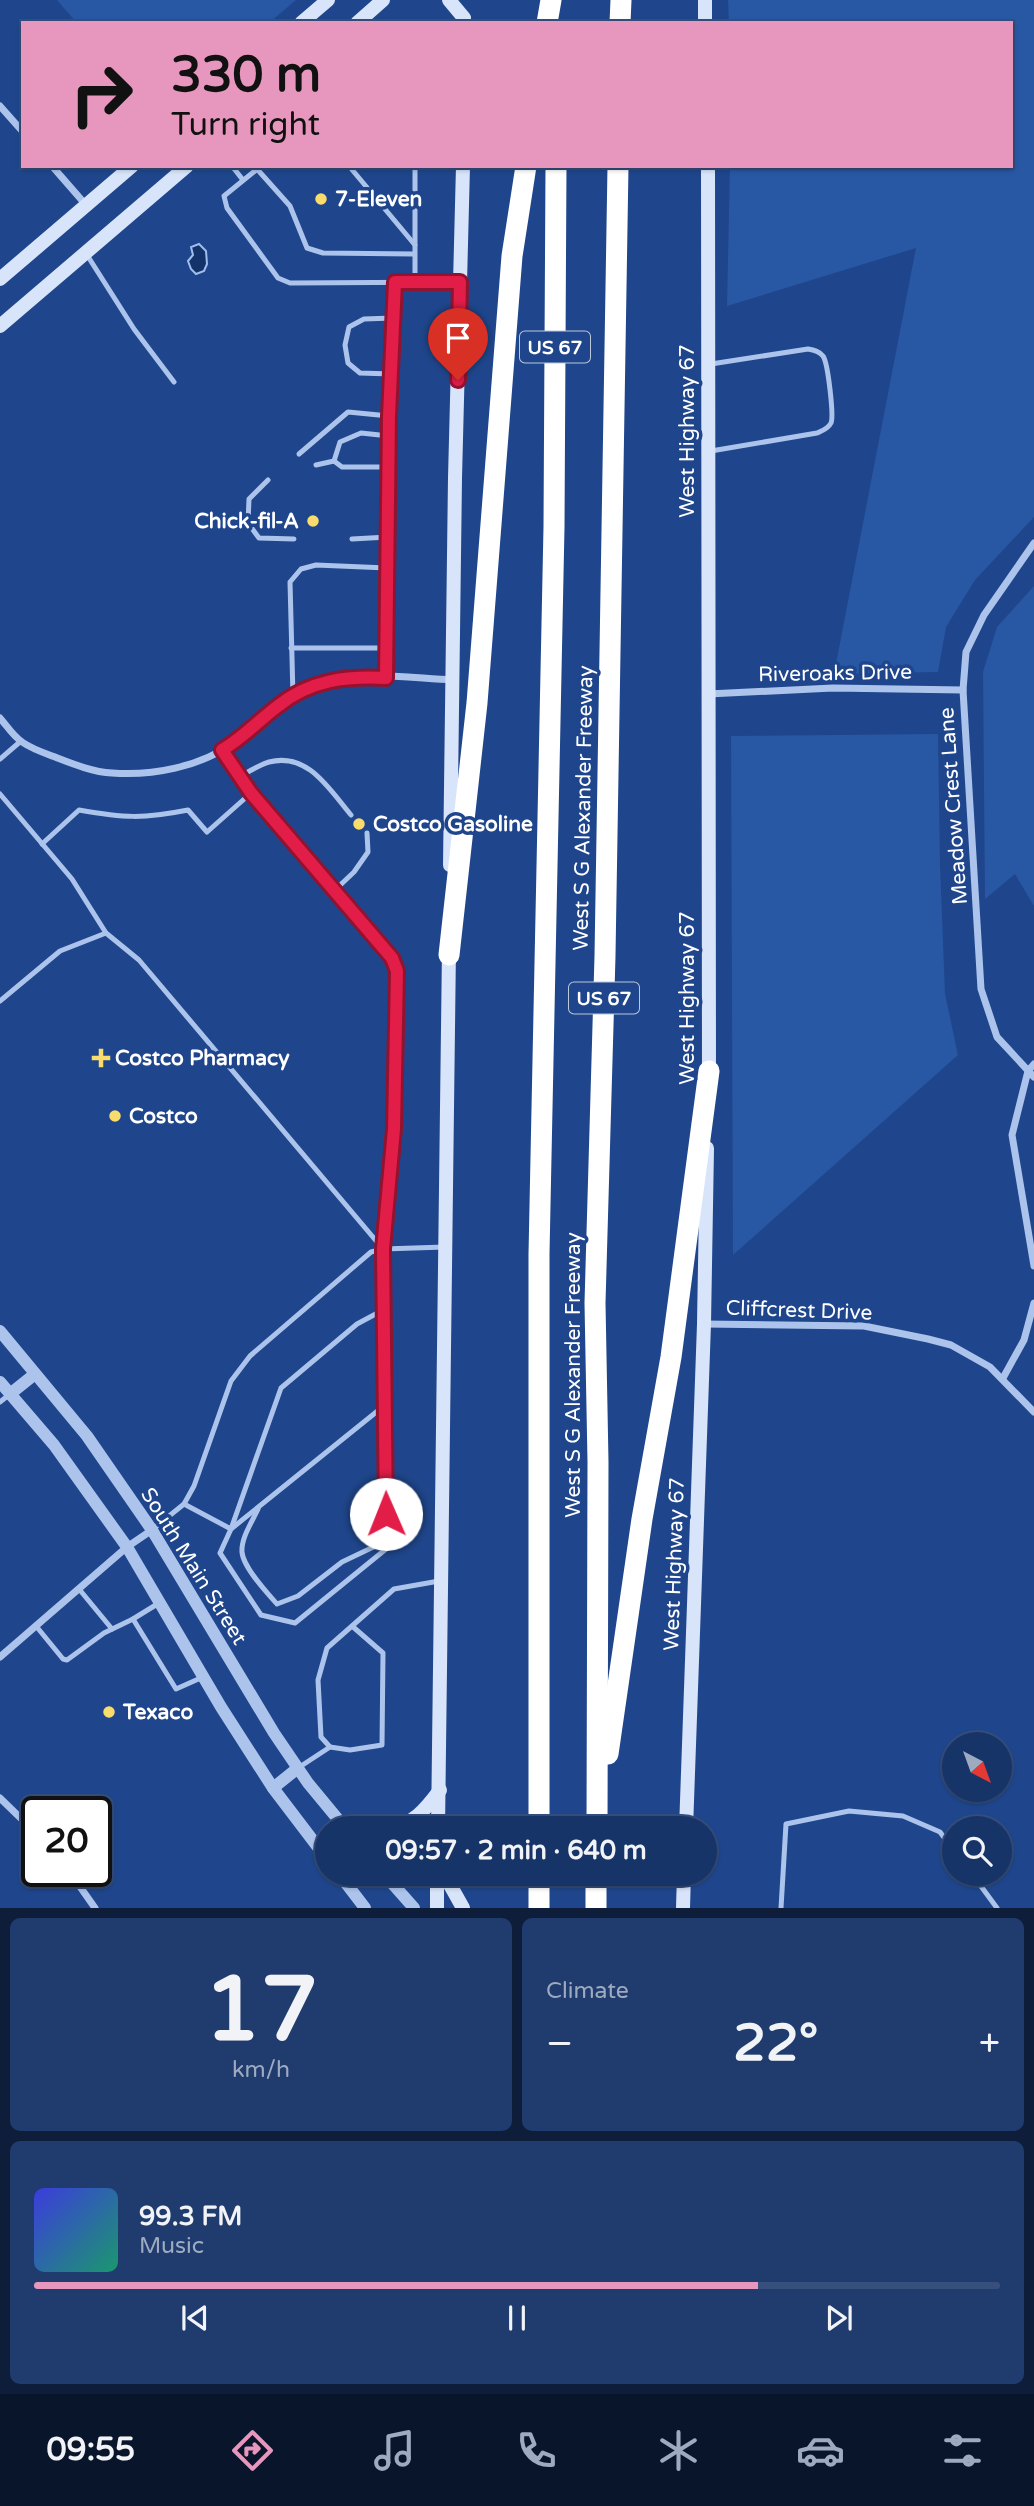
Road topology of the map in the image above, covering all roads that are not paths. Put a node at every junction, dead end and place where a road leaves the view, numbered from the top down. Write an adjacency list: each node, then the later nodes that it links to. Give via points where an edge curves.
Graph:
1 (328, 0): 10 (main road)
2 (383, 0): 11 (main road)
3 (449, 0): 9 (main road)
4 (464, 0): 9 (main road)
5 (551, 0): 12 (highway)
6 (557, 0): 13 (highway)
7 (621, 0): 14 (highway)
8 (705, 0): 15 (main road)
9 (464, 20)
10 (303, 21)
11 (359, 21)
12 (547, 21)
13 (556, 21)
14 (620, 21)
15 (705, 21)
16 (0, 106): 17 (street)
17 (21, 130)
18 (54, 168): 31 (street)
19 (130, 168): 31 (main road)
20 (185, 168): 33 (main road)
21 (234, 168): 30 (lane)
22 (259, 168): 30 (lane); 34 (lane, via 290,206 307,248 323,253)
23 (351, 168): 32 (lane)
24 (415, 168): 32 (lane)
25 (463, 168): 38 (main road)
26 (526, 168): 76 (highway, via 512,256 477,703)
27 (556, 168): 117 (highway, West S G Alexander Freeway / US 67, via 554,567 539,1254)
28 (618, 168): 118 (highway, West S G Alexander Freeway / US 67, via 595,1303)
29 (708, 168): 41 (main road, West Highway 67)
30 (243, 180): 36 (lane, via 224,196 227,208 278,278 290,283)
31 (86, 205): 35 (main road)
32 (415, 245): 34 (lane)
33 (86, 253): 40 (main road); 43 (lane)
34 (415, 254): 37 (lane)
35 (0, 279)
36 (395, 282): 37 (lane); 39 (lane)
37 (415, 282): 38 (lane)
38 (460, 282): 60 (main road)
39 (393, 318): 42 (lane); 42 (lane, via 364,319 349,327 345,345 348,363 360,373)
40 (0, 326)
41 (708, 364): 46 (main road, West Highway 67); 46 (lane, via 816,350 826,364 832,416 826,429 813,435)
42 (391, 374): 44 (lane)
43 (174, 382)
44 (389, 416): 45 (lane); 47 (lane, via 348,412)
45 (389, 436): 48 (lane, via 361,433 340,442); 50 (lane)
46 (708, 452): 62 (main road, West Highway 67)
47 (299, 454)
48 (334, 461): 49 (lane); 50 (lane, via 342,467)
49 (316, 465)
50 (388, 467): 52 (lane)
51 (268, 480): 54 (lane, via 250,499 247,523 259,538)
52 (388, 537): 53 (lane); 56 (lane)
53 (352, 538)
54 (294, 539)
55 (1034, 543): 61 (street, Meadow Crest Lane, via 984,615 966,652)
56 (387, 568): 57 (lane, via 316,565 301,569 290,582); 58 (lane)
57 (291, 648): 58 (lane); 63 (lane)
58 (387, 648): 59 (lane)
59 (386, 678): 60 (street); 63 (street, via 332,680)
60 (453, 680): 76 (main road)
61 (963, 690): 62 (street, Riveroaks Drive, via 834,688); 80 (street, Meadow Crest Lane, via 981,989 997,1037)
62 (707, 694): 79 (main road, West Highway 67)
63 (293, 696): 66 (street)
64 (0, 718): 65 (street)
65 (21, 741): 66 (street, via 74,764 109,773 145,774 205,759); 67 (lane)
66 (222, 750): 68 (lane)
67 (0, 760)
68 (239, 777): 69 (lane); 71 (lane, via 268,762 288,761 310,768)
69 (251, 793): 73 (lane, via 207,832 188,810 140,818 79,810); 74 (lane)
70 (0, 794): 73 (lane)
71 (351, 815)
72 (367, 833): 74 (lane, via 368,852)
73 (42, 844): 75 (lane, via 72,879)
74 (335, 890): 82 (lane, via 392,958 397,971 394,1129)
75 (106, 933): 77 (lane, via 60,951); 82 (lane, via 139,960)
76 (449, 955): 81 (main road)
77 (0, 1002)
78 (1034, 1064): 80 (street)
79 (709, 1071): 86 (main road, West Highway 67); 119 (highway, via 671,1357 640,1532)
80 (1031, 1074): 83 (street, via 1012,1135)
81 (445, 1247): 82 (lane); 100 (main road)
82 (383, 1249): 85 (lane); 94 (lane, via 371,1252 250,1356 230,1381)
83 (1034, 1266)
84 (1034, 1303): 89 (street, via 1024,1340)
85 (384, 1309): 92 (lane); 96 (lane, via 357,1324 281,1388)
86 (704, 1324): 89 (street, Cliffcrest Drive, via 864,1326 951,1345); 120 (main road, West Highway 67)
87 (0, 1331): 88 (street, South Main Street)
88 (35, 1374): 91 (street); 97 (street, South Main Street, via 87,1436)
89 (1003, 1378): 93 (street, Cliffcrest Drive)
90 (0, 1382): 91 (street)
91 (5, 1398): 99 (street, via 54,1446)
92 (385, 1405): 95 (lane); 98 (lane)
93 (1034, 1412)
94 (184, 1504): 96 (lane); 97 (lane)
95 (259, 1506): 96 (lane); 98 (lane, via 242,1554 277,1604 298,1596 342,1562)
96 (231, 1529): 98 (lane, via 220,1553 261,1615 295,1623 386,1549)
97 (152, 1530): 99 (street); 110 (street, South Main Street)
98 (386, 1541)
99 (127, 1547): 101 (street); 102 (street)
100 (442, 1581): 105 (lane, via 394,1589); 112 (main road)
101 (79, 1589): 104 (street); 106 (lane)
102 (159, 1602): 103 (lane); 108 (street)
103 (133, 1619): 106 (lane); 108 (lane, via 176,1689)
104 (36, 1626): 106 (lane, via 67,1660); 107 (street)
105 (352, 1626): 109 (lane, via 327,1648 318,1680 321,1737); 109 (lane, via 383,1653 382,1745 350,1750)
106 (112, 1629)
107 (0, 1657)
108 (203, 1677): 111 (street)
109 (330, 1747): 110 (lane)
110 (298, 1768): 111 (street); 114 (street, South Main Street)
111 (273, 1788): 123 (street)
112 (440, 1789): 115 (main road); 116 (main road)
113 (0, 1798): 121 (street)
114 (335, 1816)
115 (418, 1816)
116 (439, 1816)
117 (539, 1816)
118 (598, 1816)
119 (600, 1816)
120 (686, 1816)
121 (21, 1819)
122 (942, 1835): 141 (lane, via 903,1816 849,1811 786,1824)
123 (315, 1843)
124 (348, 1886): 134 (street)
125 (395, 1886): 135 (street)
126 (437, 1886): 136 (main road)
127 (451, 1886): 137 (main road)
128 (539, 1886): 138 (highway)
129 (596, 1886): 139 (highway)
130 (684, 1886): 140 (main road)
131 (981, 1886): 142 (lane)
132 (80, 1887): 133 (street)
133 (95, 1908)
134 (365, 1908)
135 (414, 1908)
136 (437, 1908)
137 (463, 1908)
138 (539, 1908)
139 (596, 1908)
140 (684, 1908)
141 (781, 1908)
142 (997, 1908)

